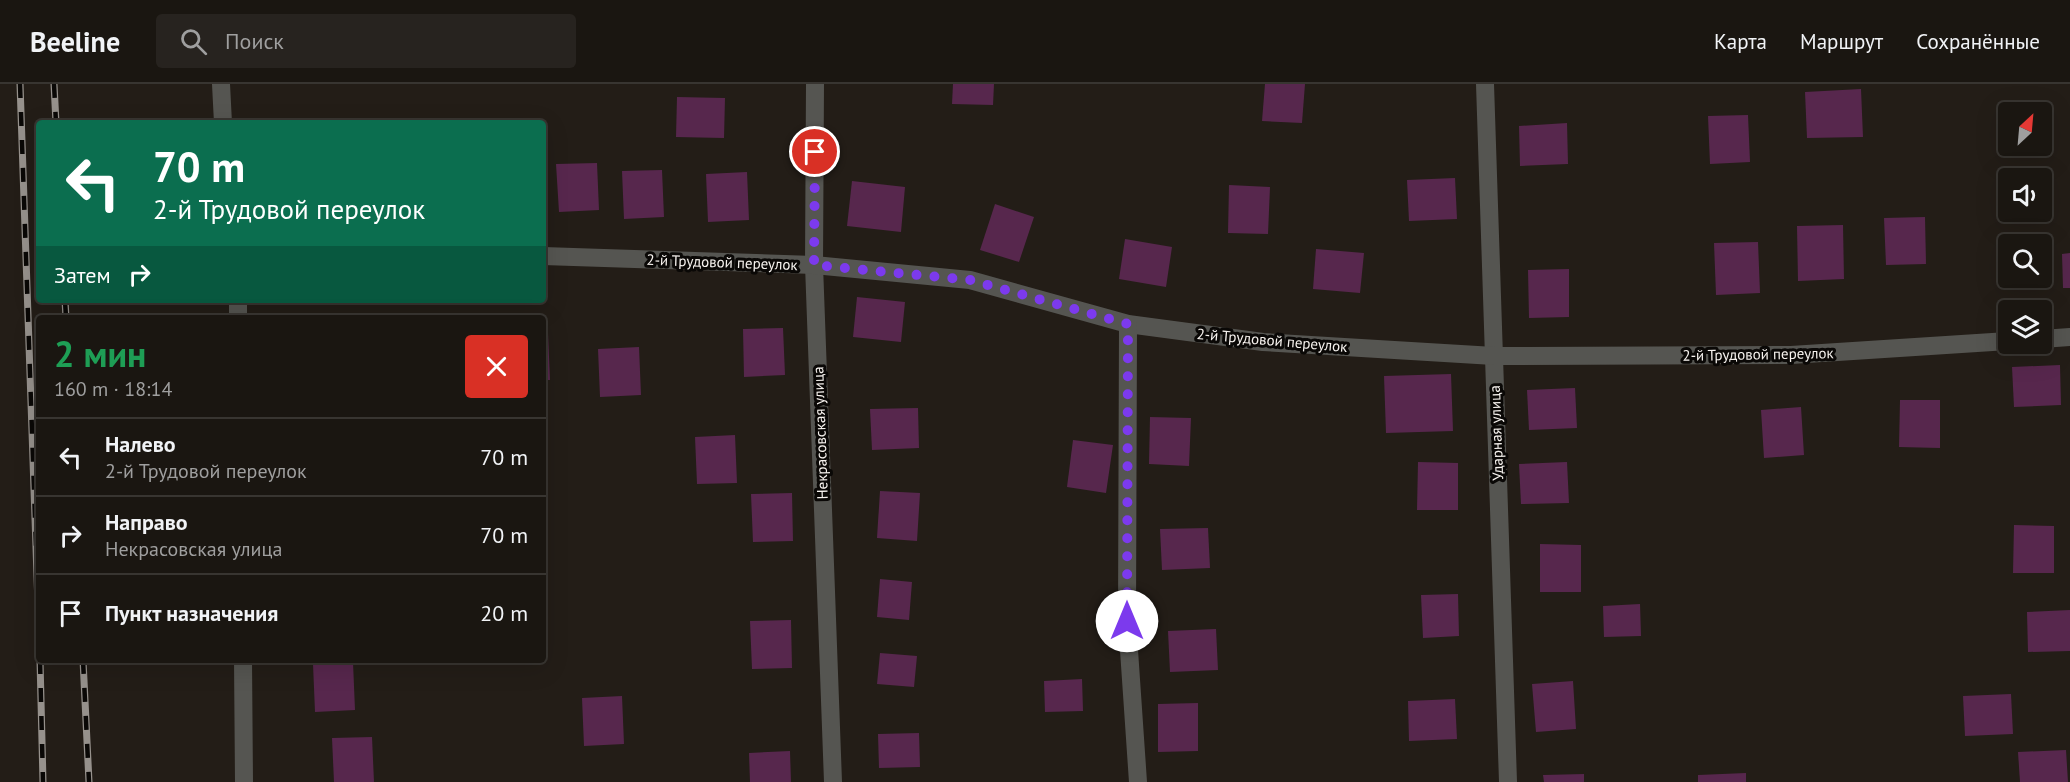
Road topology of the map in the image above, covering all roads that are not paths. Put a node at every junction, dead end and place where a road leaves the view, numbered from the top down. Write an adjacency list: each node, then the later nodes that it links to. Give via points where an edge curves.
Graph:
1 (221, 84): 4 (street)
2 (815, 84): 6 (street, Некрасовская улица)
3 (1485, 84): 11 (street, Ударная улица)
4 (223, 120)
5 (546, 256): 6 (street, 2-й Трудовой переулок)
6 (814, 265): 7 (street, 2-й Трудовой переулок, via 970,280); 14 (street, Некрасовская улица)
7 (1128, 324): 11 (street, 2-й Трудовой переулок, via 1263,342); 15 (street, via 1127,621)
8 (2070, 337): 9 (street)
9 (2052, 338)
10 (1998, 342): 11 (street, 2-й Трудовой переулок, via 1791,355)
11 (1494, 356): 16 (street, Ударная улица)
12 (243, 663): 13 (street)
13 (244, 782)
14 (833, 782)
15 (1138, 782)
16 (1509, 782)

